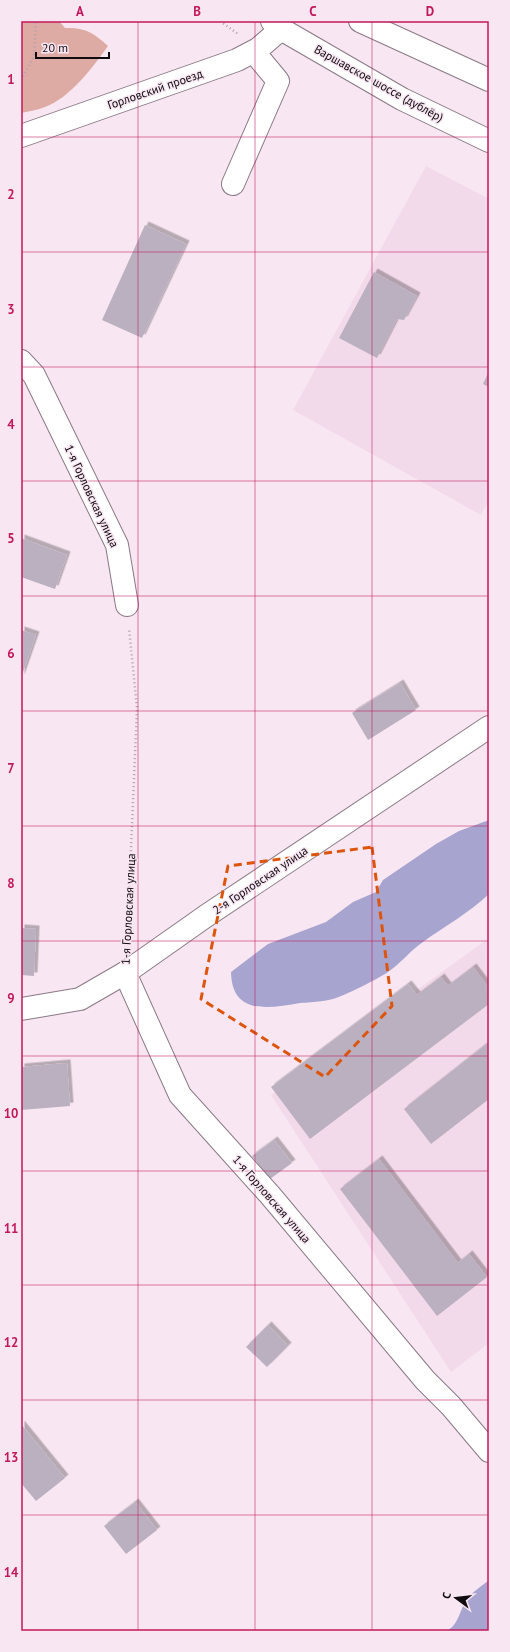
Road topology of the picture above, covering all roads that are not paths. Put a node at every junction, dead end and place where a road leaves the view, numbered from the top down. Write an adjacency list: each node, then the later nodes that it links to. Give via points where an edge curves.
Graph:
1 (360, 21): 4 (street)
2 (276, 25): 3 (street, Горловский проезд); 6 (street, Варшавское шоссе (дублёр), via 402,99)
3 (249, 45): 5 (street, Горловский проезд, via 237,60); 7 (street, via 278,81)
4 (489, 80)
5 (21, 136)
6 (489, 141)
7 (233, 184)
8 (21, 361): 9 (street, 1-я Горловская улица, via 34,375 117,546)
9 (127, 605)
10 (489, 727): 11 (street, 2-я Горловская улица)
11 (125, 973): 12 (street, 2-я Горловская улица, via 80,999); 13 (street, 1-я Горловская улица, via 180,1095 270,1195 425,1380)
12 (21, 1009)
13 (489, 1451)

